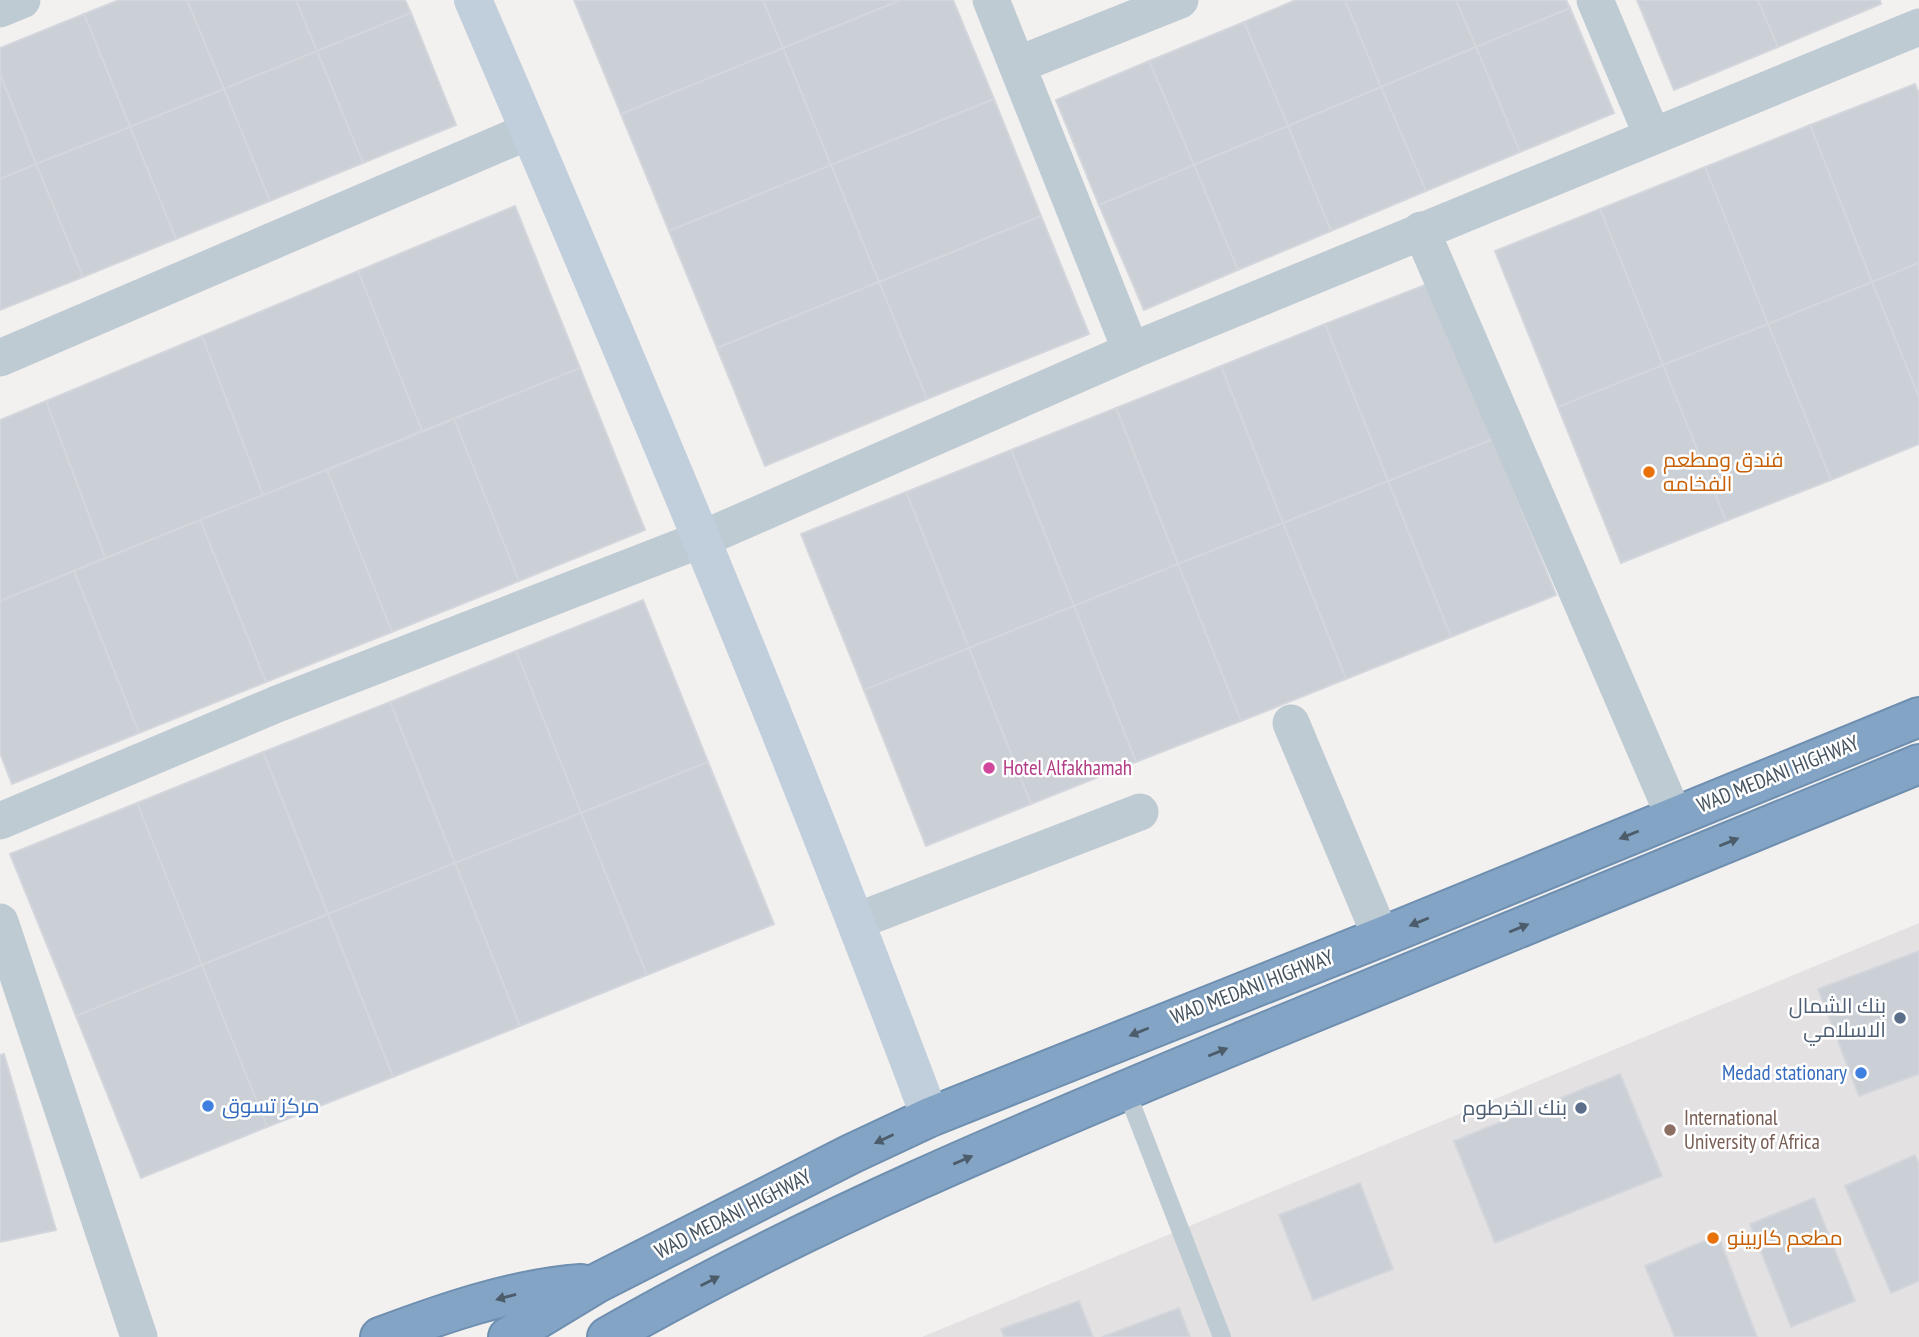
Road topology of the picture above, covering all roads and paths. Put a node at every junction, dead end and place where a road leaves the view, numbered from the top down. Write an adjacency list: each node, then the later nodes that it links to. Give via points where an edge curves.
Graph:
1 (22, 0): 6 (street)
2 (473, 0): 9 (street)
3 (991, 0): 8 (street)
4 (1180, 0): 8 (street)
5 (1595, 0): 10 (street)
6 (0, 9)
7 (1919, 27): 10 (street)
8 (1017, 65): 12 (street)
9 (529, 131): 13 (street); 14 (street)
10 (1652, 135): 11 (street)
11 (1421, 230): 12 (street); 19 (street)
12 (1131, 351): 14 (street)
13 (0, 358)
14 (702, 539): 20 (street, via 277,704); 21 (street)
15 (1919, 717): 19 (highway, WAD MEDANI HIGHWAY)
16 (1291, 723): 23 (street)
17 (1919, 764): 24 (highway, WAD MEDANI HIGHWAY, one-way to 17)
18 (1140, 812): 21 (street)
19 (1674, 816): 23 (highway, WAD MEDANI HIGHWAY, one-way to 23)
20 (0, 821)
21 (857, 921): 25 (street)
22 (0, 922): 29 (street)
23 (1381, 937): 25 (highway, WAD MEDANI HIGHWAY, one-way to 25)
24 (1126, 1090): 28 (highway, WAD MEDANI HIGHWAY, one-way to 24, via 834,1218); 33 (lane)
25 (930, 1117): 26 (highway, WAD MEDANI HIGHWAY, one-way to 26)
26 (632, 1266): 27 (highway, WAD MEDANI HIGHWAY); 28 (highway)
27 (597, 1283): 30 (highway, one-way to 30, via 512,1295); 31 (highway, WAD MEDANI HIGHWAY)
28 (657, 1308): 32 (highway, WAD MEDANI HIGHWAY)
29 (139, 1337)
30 (380, 1337)
31 (508, 1337)
32 (607, 1337)
33 (1222, 1337)

